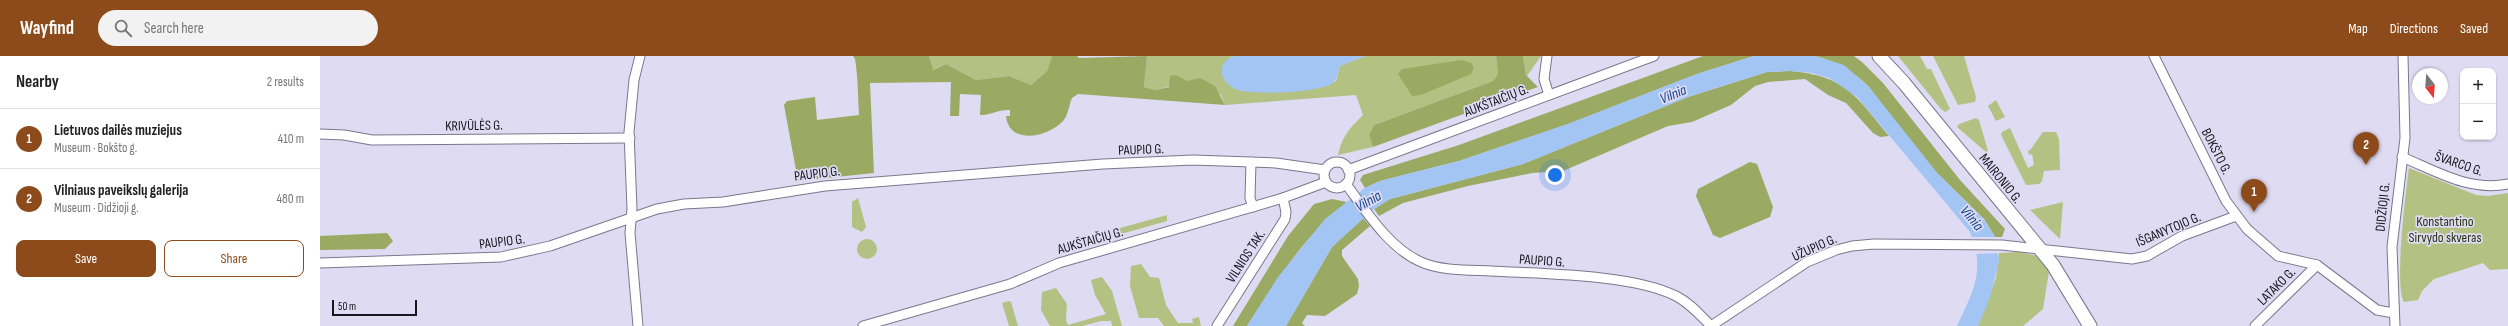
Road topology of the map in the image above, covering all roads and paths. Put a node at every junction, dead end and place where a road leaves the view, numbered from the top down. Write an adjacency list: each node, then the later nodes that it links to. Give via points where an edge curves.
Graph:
1 (640, 56): 9 (street, via 634,80)
2 (1547, 56): 7 (street, via 1544,79)
3 (1654, 56): 7 (street, AUKŠTAIČIŲ G.)
4 (1879, 56): 21 (main road, MAIRONIO G., via 1904,83)
5 (2154, 56): 19 (street, BOKŠTO G.)
6 (2403, 56): 10 (street, DIDŽIOJI G.)
7 (1549, 95): 13 (street, AUKŠTAIČIŲ G.)
8 (320, 134): 9 (street, KRIVŪLĖS G., via 372,140)
9 (630, 138): 20 (street)
10 (2402, 157): 16 (street, ŠVARCO G., via 2468,184 2487,187); 24 (street, DIDŽIOJI G., via 2392,247)
11 (1250, 162): 12 (street, PAUPIO G., via 1300,165); 18 (street); 20 (street, PAUPIO G., via 1193,160 1104,164 825,186 723,202 667,206)
12 (1325, 170): 13 (street, via 1334,163 1342,164); 14 (street)
13 (1348, 170): 15 (street)
14 (1326, 182): 15 (street, AUKŠTAIČIŲ G., via 1334,188); 17 (street, AUKŠTAIČIŲ G.)
15 (1346, 184): 28 (street, PAUPIO G., via 1374,221 1397,245 1422,262 1469,270 1562,275 1646,286 1677,297 1691,306)
16 (2508, 184)
17 (1283, 198): 18 (street, AUKŠTAIČIŲ G.); 27 (street, VILNIOS TAK., via 1285,219)
18 (1252, 207): 26 (street, AUKŠTAIČIŲ G., via 1059,263 1010,284)
19 (2236, 216): 21 (street, IŠGANYTOJO G., via 2197,230 2140,258); 23 (street, BOKŠTO G., via 2258,241 2278,256)
20 (630, 218): 22 (street, PAUPIO G., via 530,252 501,257); 25 (street)
21 (2038, 248): 28 (street, UŽUPIO G., via 2002,245 1874,244 1836,250 1796,269); 29 (main road, MAIRONIO G., via 2063,280)
22 (320, 263)
23 (2317, 265): 24 (street, BOKŠTO G., via 2378,310); 30 (street, LATAKO G.)
24 (2394, 313): 31 (street, DIDŽIOJI G.)
25 (638, 326)
26 (863, 326)
27 (1217, 326)
28 (1711, 326)
29 (2090, 326)
30 (2255, 326)
31 (2395, 326)

